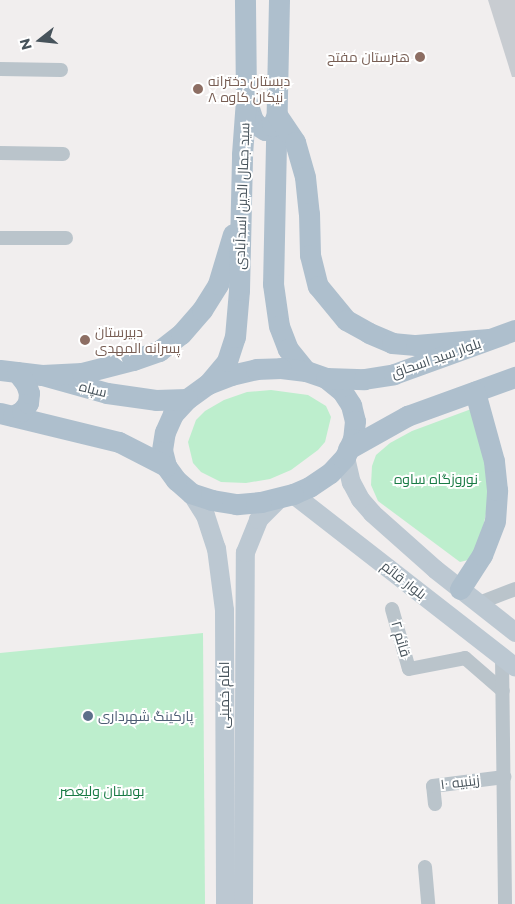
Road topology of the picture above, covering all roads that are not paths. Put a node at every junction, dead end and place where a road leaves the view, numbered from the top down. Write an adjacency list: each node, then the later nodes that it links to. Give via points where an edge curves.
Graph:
1 (245, 0): 5 (main road, سید جمال الدین اسدآبادی)
2 (279, 0): 6 (main road)
3 (0, 69): 4 (street)
4 (61, 70)
5 (246, 99): 6 (main road, via 253,120 261,128 265,130 272,126); 9 (main road, سید جمال الدین اسدآبادی)
6 (277, 115): 13 (main road, via 295,142 305,177 310,255 318,286 346,320 392,343 416,345); 15 (main road, via 272,284 279,326 288,349)
7 (0, 153): 8 (street)
8 (63, 154)
9 (241, 210): 16 (main road, via 218,284 202,310 181,334 159,351 133,360 82,373); 19 (main road, سید جمال الدین اسدآبادی, via 235,337 227,360)
10 (0, 238): 11 (street)
11 (66, 238)
12 (515, 330): 13 (main road, بلوار سید اسحاق)
13 (489, 339): 18 (main road, بلوار سید اسحاق, via 394,374 364,379)
14 (8, 371): 16 (main road, سپاه); 22 (main road, via 26,384 29,394 28,403 22,411)
15 (306, 371): 18 (main road); 19 (main road, via 256,370)
16 (42, 376): 21 (main road, سپاه, via 107,393 156,400)
17 (515, 377): 20 (main road)
18 (326, 378): 23 (main road, via 342,391 351,405 355,421 353,439)
19 (208, 384): 21 (main road)
20 (475, 392): 23 (main road, via 407,416); 29 (main road, via 494,461 497,490 495,521 482,555)
21 (187, 399): 24 (main road, via 173,414 165,432 162,450)
22 (6, 414): 24 (main road, via 119,442)
23 (346, 453): 26 (main road, via 330,472 309,487); 27 (main road, بلوار قائم, via 351,482 360,499)
24 (166, 466): 25 (main road)
25 (191, 493): 26 (main road, via 236,504); 36 (main road, امام خمینی, via 205,515 216,548 224,610)
26 (286, 496): 28 (main road, بلوار قائم); 37 (main road, امام خمینی, via 258,519 245,552)
27 (435, 569): 28 (main road, via 424,570 418,575); 29 (main road, بلوار قائم)
28 (415, 588): 34 (main road, بلوار قائم)
29 (460, 589): 31 (main road, بلوار قائم)
30 (515, 589): 31 (street)
31 (479, 603): 33 (main road, بلوار قائم)
32 (392, 608): 35 (street, قائم ۲, via 410,669 465,658)
33 (515, 632)
34 (509, 662): 35 (street)
35 (502, 691): 38 (street)
36 (224, 692): 37 (main road); 42 (main road, امام خمینی)
37 (243, 692): 43 (main road, امام خمینی)
38 (504, 777): 39 (street, زینبیه ۱۰, via 433,786); 40 (street)
39 (435, 804)
40 (510, 841): 45 (street)
41 (424, 867): 44 (street)
42 (226, 904)
43 (243, 904)
44 (428, 904)
45 (505, 904)

